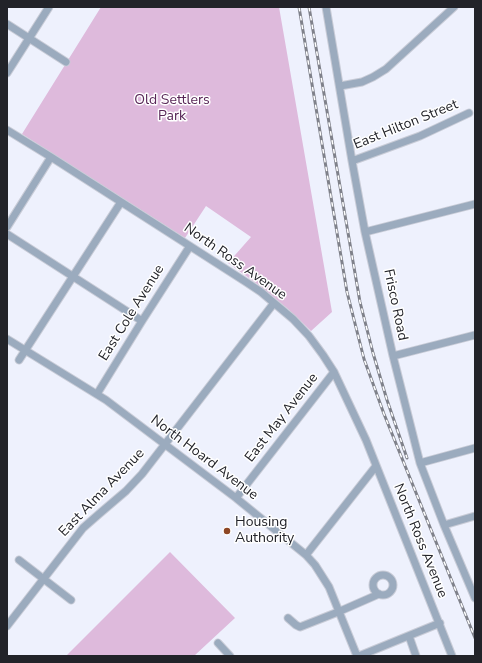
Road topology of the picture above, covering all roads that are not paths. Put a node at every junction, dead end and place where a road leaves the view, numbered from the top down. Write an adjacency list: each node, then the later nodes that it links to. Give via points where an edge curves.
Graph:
1 (49, 7): 5 (street)
2 (326, 7): 8 (street, Frisco Road)
3 (454, 7): 8 (street, via 386,69 362,82)
4 (7, 24): 5 (street)
5 (29, 38): 6 (street); 7 (street)
6 (66, 62)
7 (7, 72)
8 (340, 86): 12 (street, Frisco Road)
9 (469, 113): 12 (street, East Hilton Street, via 420,136)
10 (7, 130): 11 (street, North Ross Avenue)
11 (52, 157): 13 (street, North Ross Avenue); 15 (street)
12 (352, 161): 16 (street, Frisco Road)
13 (121, 202): 18 (street, North Ross Avenue); 19 (street)
14 (475, 204): 16 (street)
15 (7, 228)
16 (365, 232): 25 (street, Frisco Road)
17 (7, 234): 19 (street)
18 (190, 246): 20 (street, North Ross Avenue); 21 (street, East Cole Avenue)
19 (73, 276): 21 (street); 24 (street)
20 (274, 303): 27 (street, North Ross Avenue, via 309,336); 29 (street, East Alma Avenue)
21 (142, 321): 28 (street, East Cole Avenue)
22 (475, 335): 25 (street)
23 (7, 339): 24 (street, North Hoard Avenue)
24 (25, 350): 26 (street); 28 (street, North Hoard Avenue)
25 (393, 356): 31 (street, Frisco Road)
26 (19, 360)
27 (334, 372): 32 (street, North Ross Avenue); 33 (street, East May Avenue)
28 (97, 394): 29 (street, North Hoard Avenue)
29 (165, 444): 33 (street, North Hoard Avenue); 38 (street, East Alma Avenue, via 126,492 83,528)
30 (475, 448): 31 (street)
31 (420, 463): 35 (street, Frisco Road)
32 (376, 466): 36 (street); 44 (street, North Ross Avenue)
33 (236, 498): 36 (street, North Hoard Avenue)
34 (475, 516): 35 (street)
35 (444, 525): 40 (street, Frisco Road)
36 (306, 555): 42 (street, North Hoard Avenue, via 329,587)
37 (19, 560): 38 (street)
38 (43, 578): 41 (street); 45 (street, East Alma Avenue)
39 (380, 594): 42 (street)
40 (475, 598)
41 (71, 600)
42 (338, 612): 43 (street, via 300,626); 49 (street, North Hoard Avenue)
43 (288, 618)
44 (440, 624): 46 (street); 51 (street, North Ross Avenue)
45 (7, 626)
46 (408, 636): 49 (street); 50 (street)
47 (218, 643): 48 (street)
48 (230, 656)
49 (358, 656)
50 (416, 656)
51 (452, 656)

